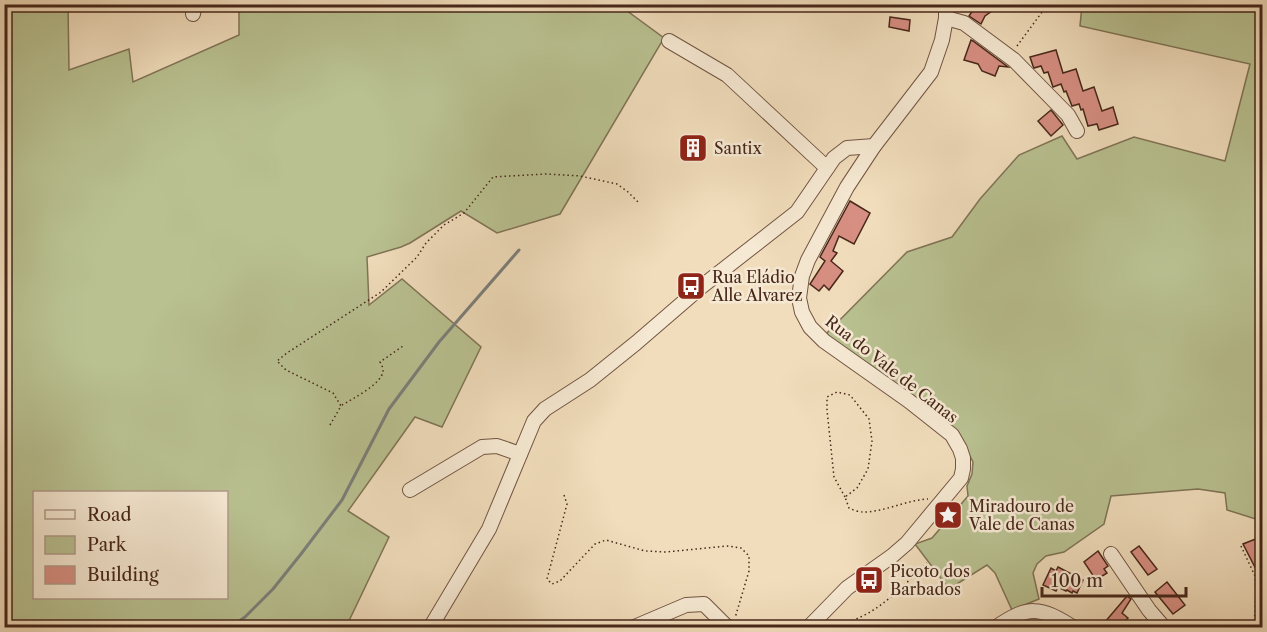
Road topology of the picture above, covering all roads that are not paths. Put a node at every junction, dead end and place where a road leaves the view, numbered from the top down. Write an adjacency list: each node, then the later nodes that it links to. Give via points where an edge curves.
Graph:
1 (946, 11): 3 (street, via 1009,57 1061,108); 4 (street, Rua do Vale de Canas, via 931,72)
2 (669, 41): 5 (street, via 727,75)
3 (1077, 131)
4 (874, 146): 5 (street, via 847,148); 13 (street, Rua do Vale de Canas, via 808,260 799,298 802,312 824,341 952,435 960,448 963,469 961,477 907,543 847,588)
5 (827, 168): 6 (street, via 797,212 590,380 545,409 534,422)
6 (520, 454): 7 (street, via 496,446 482,447); 11 (street, via 489,529)
7 (410, 490)
8 (1111, 554): 10 (street)
9 (732, 622): 12 (street, via 704,604 686,605)
10 (1160, 626)
11 (430, 627)
12 (632, 627)
13 (808, 627)
14 (995, 627): 15 (street, via 1028,611 1042,610)
15 (1074, 627)

